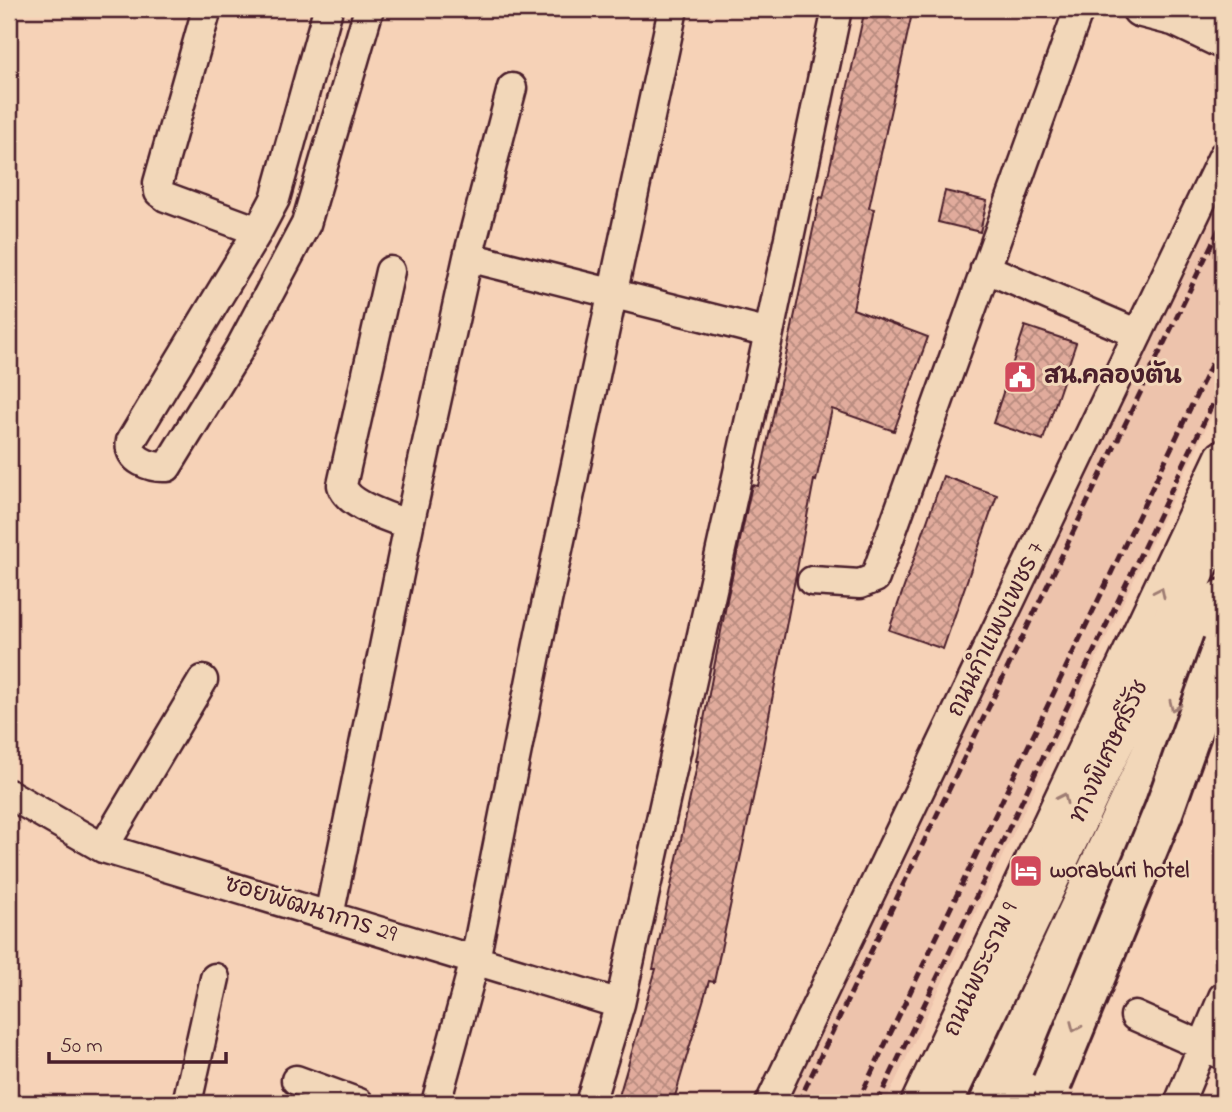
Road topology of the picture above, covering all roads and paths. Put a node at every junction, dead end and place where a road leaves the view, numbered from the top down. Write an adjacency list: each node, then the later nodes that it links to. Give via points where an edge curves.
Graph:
1 (208, 9): 13 (street, via 159,192)
2 (328, 9): 13 (street, via 275,198)
3 (369, 9): 13 (street, via 306,224 240,348 167,467 156,468 134,457 131,441)
4 (673, 9): 17 (street)
5 (836, 9): 18 (street)
6 (1079, 9): 15 (street)
7 (1140, 9): 9 (main road)
8 (1223, 12): 9 (main road, via 1203,22)
9 (1175, 18): 10 (main road)
10 (1223, 41)
11 (512, 88): 14 (street)
12 (1223, 156): 19 (street, ถนนกำแพงเพชร 7)
13 (258, 231)
14 (468, 257): 17 (street); 22 (street)
15 (985, 268): 19 (street); 23 (street, via 874,578 860,584)
16 (390, 271): 22 (street, via 342,485 344,494 356,503)
17 (612, 294): 18 (street); 31 (street)
18 (769, 333): 34 (street)
19 (1138, 334): 42 (street, ถนนกำแพงเพชร 7)
20 (1223, 457): 43 (main road, ถนนพระราม 9, one-way to 20)
21 (1223, 514): 44 (highway, ทางพิเศษศรีรัช)
22 (409, 525): 30 (street)
23 (812, 581)
24 (1223, 599): 45 (highway, ทางพิเศษศรีรัช, one-way to 45)
25 (1223, 644): 47 (highway, one-way to 47, bridge, via 1164,810)
26 (203, 680): 29 (street)
27 (1223, 680): 46 (main road)
28 (9, 794): 29 (street, ซอยพัฒนาการ 29)
29 (103, 848): 30 (street, ซอยพัฒนาการ 29)
30 (328, 916): 31 (street, ซอยพัฒนาการ 29)
31 (475, 960): 34 (street, ซอยพัฒนาการ 29); 40 (street)
32 (215, 978): 38 (street)
33 (1223, 997): 36 (street)
34 (620, 1004): 41 (street)
35 (1135, 1016): 36 (street)
36 (1213, 1051): 48 (street)
37 (296, 1080): 39 (street)
38 (187, 1103)
39 (359, 1103)
40 (436, 1103)
41 (590, 1103)
42 (770, 1103)
43 (919, 1103)
44 (943, 1103)
45 (989, 1103)
46 (1010, 1103)
47 (1043, 1103)
48 (1179, 1103)

